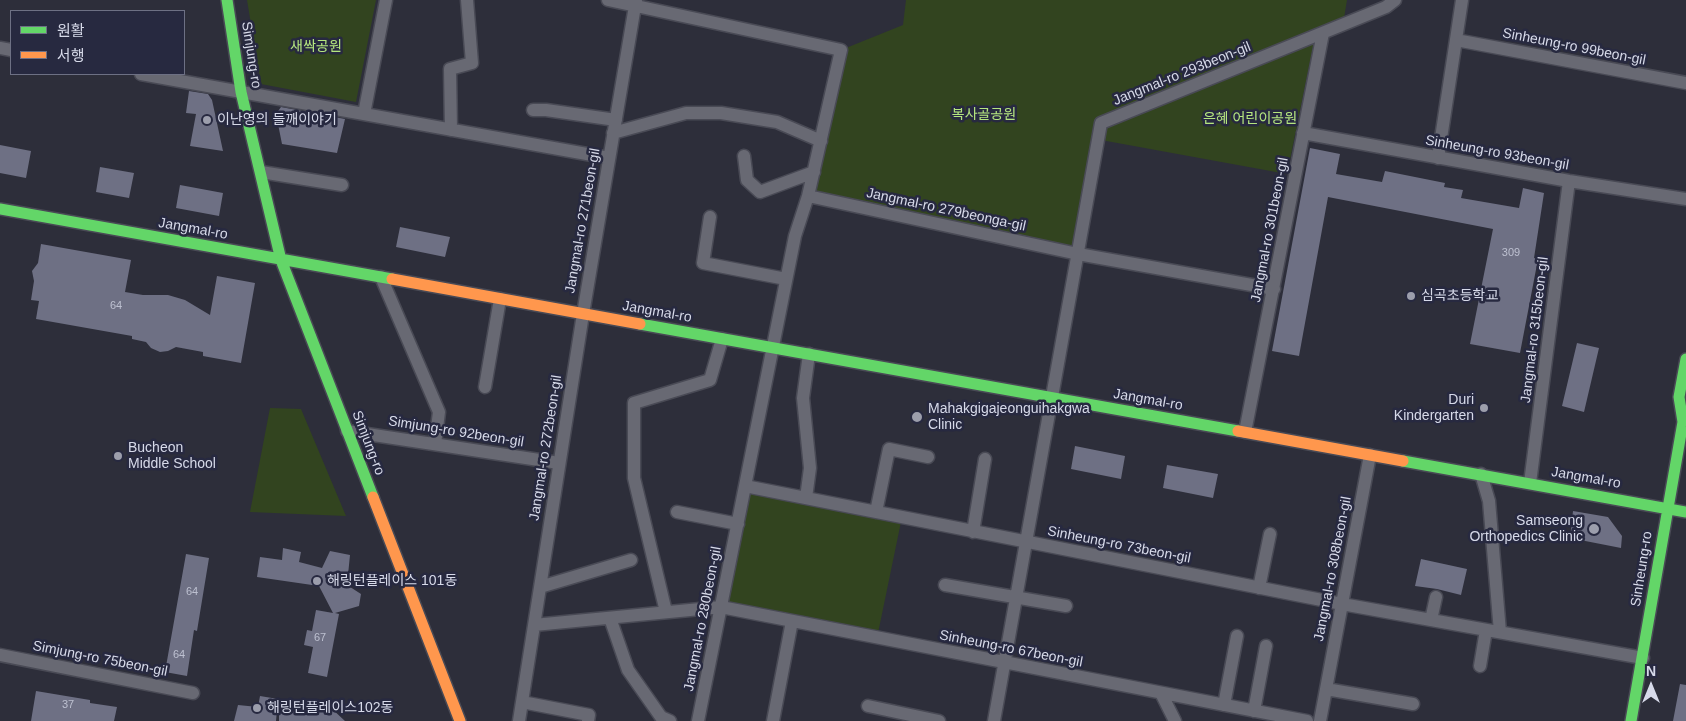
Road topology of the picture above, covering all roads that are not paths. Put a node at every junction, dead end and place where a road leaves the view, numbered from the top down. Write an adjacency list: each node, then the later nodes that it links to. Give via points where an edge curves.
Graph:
1 (227, 0): 12 (street, Simjung-ro)
2 (386, 0): 14 (street)
3 (467, 0): 16 (street, via 472,63 450,69)
4 (608, 0): 7 (street)
5 (1395, 0): 8 (street, Jangmal-ro 293beon-gil, via 1386,7)
6 (1462, 0): 9 (street)
7 (636, 3): 15 (street, Jangmal-ro 271beon-gil); 19 (street, Jangmal-ro 280beon-gil, via 841,50)
8 (1323, 33): 18 (street, Jangmal-ro 301beon-gil); 31 (street, Jangmal-ro 293beon-gil, via 1101,123)
9 (1456, 40): 11 (street, Sinheung-ro 99beon-gil); 22 (street)
10 (147, 75): 12 (street)
11 (1686, 83)
12 (241, 92): 14 (street); 23 (street, Simjung-ro)
13 (533, 110): 15 (street)
14 (364, 114): 16 (street)
15 (616, 120): 17 (street, Jangmal-ro 271beon-gil)
16 (451, 130): 21 (street)
17 (613, 133): 19 (street, Jangmal-ro 271beon-gil, via 686,113 721,113 777,122); 21 (street, Jangmal-ro 271beon-gil)
18 (1304, 133): 22 (street, Sinheung-ro 93beon-gil); 35 (street, Jangmal-ro 301beon-gil)
19 (820, 141): 24 (street, Jangmal-ro 280beon-gil)
20 (744, 156): 24 (street, via 747,180 760,192)
21 (609, 158): 37 (street, Jangmal-ro 271beon-gil)
22 (1438, 158): 25 (street, Sinheung-ro 93beon-gil)
23 (260, 172): 26 (street); 32 (street, Simjung-ro)
24 (814, 172): 27 (street, Jangmal-ro 280beon-gil)
25 (1570, 182): 28 (street, Sinheung-ro 93beon-gil); 53 (street, Jangmal-ro 315beon-gil)
26 (342, 185)
27 (808, 196): 31 (street, Jangmal-ro 279beonga-gil); 34 (street, Jangmal-ro 280beon-gil)
28 (1686, 199)
29 (0, 209): 32 (street, Jangmal-ro)
30 (710, 217): 34 (street, via 702,263)
31 (1078, 254): 35 (street); 43 (street, Jangmal-ro 293beon-gil)
32 (281, 260): 33 (street, Jangmal-ro); 45 (street, Simjung-ro)
33 (381, 277): 36 (street, Jangmal-ro); 47 (street, via 439,412)
34 (786, 279): 39 (street, Jangmal-ro 280beon-gil)
35 (1274, 289): 46 (street, Jangmal-ro 301beon-gil)
36 (500, 299): 37 (street, Jangmal-ro); 42 (street)
37 (583, 314): 38 (street, Jangmal-ro); 51 (street, Jangmal-ro 272beon-gil)
38 (722, 338): 39 (street, Jangmal-ro); 73 (street, via 710,380 634,403 634,478)
39 (773, 348): 40 (street, Jangmal-ro); 54 (street, Jangmal-ro 280beon-gil)
40 (809, 354): 43 (street, Jangmal-ro); 55 (street, via 803,398 810,468)
41 (1686, 359): 44 (street, Sinheung-ro, via 1679,397)
42 (485, 387)
43 (1052, 398): 46 (street, Jangmal-ro); 63 (street, Jangmal-ro 293beon-gil)
44 (1684, 418): 56 (street, Sinheung-ro)
45 (348, 431): 47 (street, Simjung-ro 92beon-gil); 94 (street, Simjung-ro)
46 (1245, 432): 48 (street, Jangmal-ro)
47 (435, 444): 51 (street, Simjung-ro 92beon-gil)
48 (1370, 455): 52 (street, Jangmal-ro); 70 (street, Jangmal-ro 308beon-gil)
49 (928, 457): 58 (street, via 889,449)
50 (985, 459): 61 (street)
51 (559, 464): 66 (street, Jangmal-ro 272beon-gil)
52 (1481, 474): 53 (street, Jangmal-ro); 79 (street, via 1489,501)
53 (1530, 483): 56 (street, Jangmal-ro)
54 (745, 486): 55 (street, Sinheung-ro 73beon-gil); 60 (street, Jangmal-ro 280beon-gil)
55 (806, 498): 58 (street, Sinheung-ro 73beon-gil)
56 (1667, 508): 59 (street, Jangmal-ro); 83 (street, Sinheung-ro)
57 (677, 512): 60 (street)
58 (876, 512): 61 (street, Sinheung-ro 73beon-gil)
59 (1686, 512)
60 (738, 524): 72 (street, Jangmal-ro 280beon-gil)
61 (973, 532): 63 (street, Sinheung-ro 73beon-gil)
62 (1270, 534): 67 (street)
63 (1026, 542): 67 (street, Sinheung-ro 73beon-gil); 68 (street, Jangmal-ro 293beon-gil)
64 (630, 560): 66 (street)
65 (944, 585): 68 (street)
66 (540, 587): 77 (street, Jangmal-ro 272beon-gil)
67 (1259, 588): 70 (street, Sinheung-ro 73beon-gil)
68 (1016, 597): 71 (street); 84 (street, Jangmal-ro 293beon-gil)
69 (1436, 597): 75 (street)
70 (1342, 604): 75 (street, Sinheung-ro 73beon-gil); 86 (street, Jangmal-ro 308beon-gil)
71 (1066, 606)
72 (721, 607): 73 (street, Sinheung-ro 67beon-gil); 76 (street, Sinheung-ro 67beon-gil); 98 (street, Jangmal-ro 280beon-gil)
73 (666, 612): 74 (street, Sinheung-ro 67beon-gil)
74 (610, 618): 77 (street, Sinheung-ro 67beon-gil); 97 (street, via 628,670 661,717)
75 (1431, 620): 78 (street, Sinheung-ro 73beon-gil)
76 (792, 621): 84 (street, Sinheung-ro 67beon-gil); 99 (street)
77 (534, 625): 89 (street, Jangmal-ro 272beon-gil)
78 (1486, 630): 79 (street, Sinheung-ro 73beon-gil); 85 (street)
79 (1500, 632): 83 (street, Sinheung-ro 73beon-gil)
80 (1238, 636): 91 (street)
81 (1266, 646): 93 (street)
82 (0, 655): 87 (street, Simjung-ro 75beon-gil)
83 (1643, 658): 105 (street, Sinheung-ro)
84 (1004, 663): 88 (street, Sinheung-ro 67beon-gil); 101 (street, Jangmal-ro 293beon-gil)
85 (1480, 666)
86 (1326, 689): 90 (street); 104 (street, Jangmal-ro 308beon-gil)
87 (193, 693)
88 (1161, 693): 91 (street, Sinheung-ro 67beon-gil); 102 (street)
89 (522, 702): 95 (street, Jangmal-ro 272beon-gil); 96 (street, via 589,715)
90 (1413, 704)
91 (1224, 705): 93 (street, Sinheung-ro 67beon-gil)
92 (868, 706): 100 (street)
93 (1254, 711): 103 (street, Sinheung-ro 67beon-gil)
94 (460, 721)
95 (519, 721)
96 (588, 721)
97 (670, 721)
98 (698, 721)
99 (773, 721)
100 (939, 721)
101 (994, 721)
102 (1175, 721)
103 (1307, 721)
104 (1320, 721)
105 (1631, 721)

